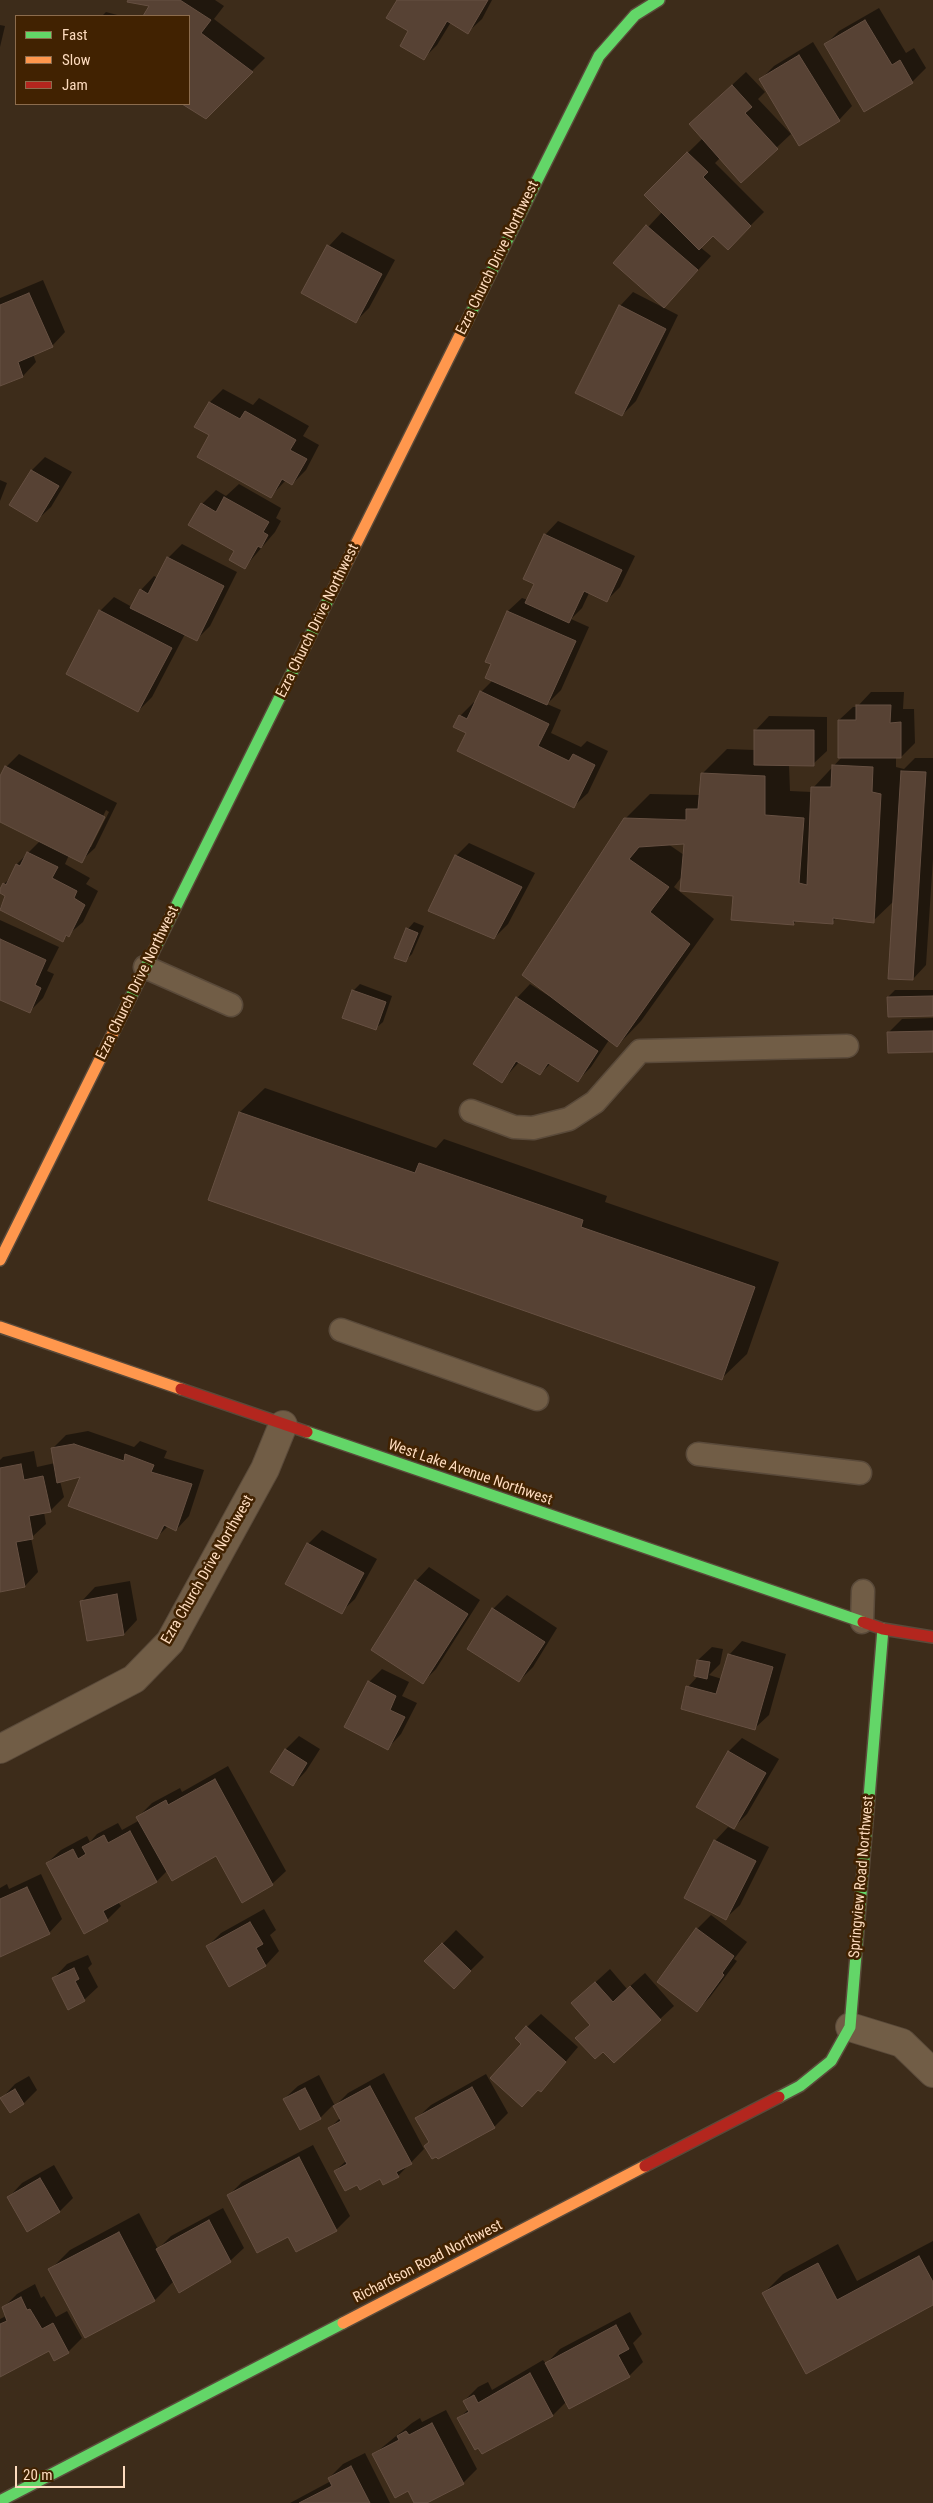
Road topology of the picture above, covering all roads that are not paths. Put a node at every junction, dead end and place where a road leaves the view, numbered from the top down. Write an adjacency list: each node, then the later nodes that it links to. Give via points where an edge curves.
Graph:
1 (659, 0): 2 (street, Ezra Church Drive Northwest, via 635,15 599,56)
2 (146, 967): 3 (lane); 6 (street, Ezra Church Drive Northwest)
3 (231, 1005)
4 (847, 1046): 5 (lane, via 640,1051 595,1102 569,1119 533,1128 514,1127)
5 (471, 1111)
6 (0, 1260)
7 (0, 1327): 10 (street, West Lake Avenue Northwest)
8 (341, 1330): 9 (lane)
9 (537, 1399)
10 (283, 1425): 14 (street, West Lake Avenue Northwest); 16 (street, Ezra Church Drive Northwest, via 265,1469 170,1642 134,1679)
11 (698, 1454): 12 (lane)
12 (860, 1473)
13 (862, 1591): 14 (lane)
14 (872, 1626): 15 (street, West Lake Avenue Northwest); 17 (street, Springview Road Northwest)
15 (933, 1637)
16 (0, 1749)
17 (850, 2027): 18 (street, via 902,2043); 19 (street, Richardson Road Northwest, via 831,2061 800,2086)
18 (933, 2072)
19 (0, 2501)

